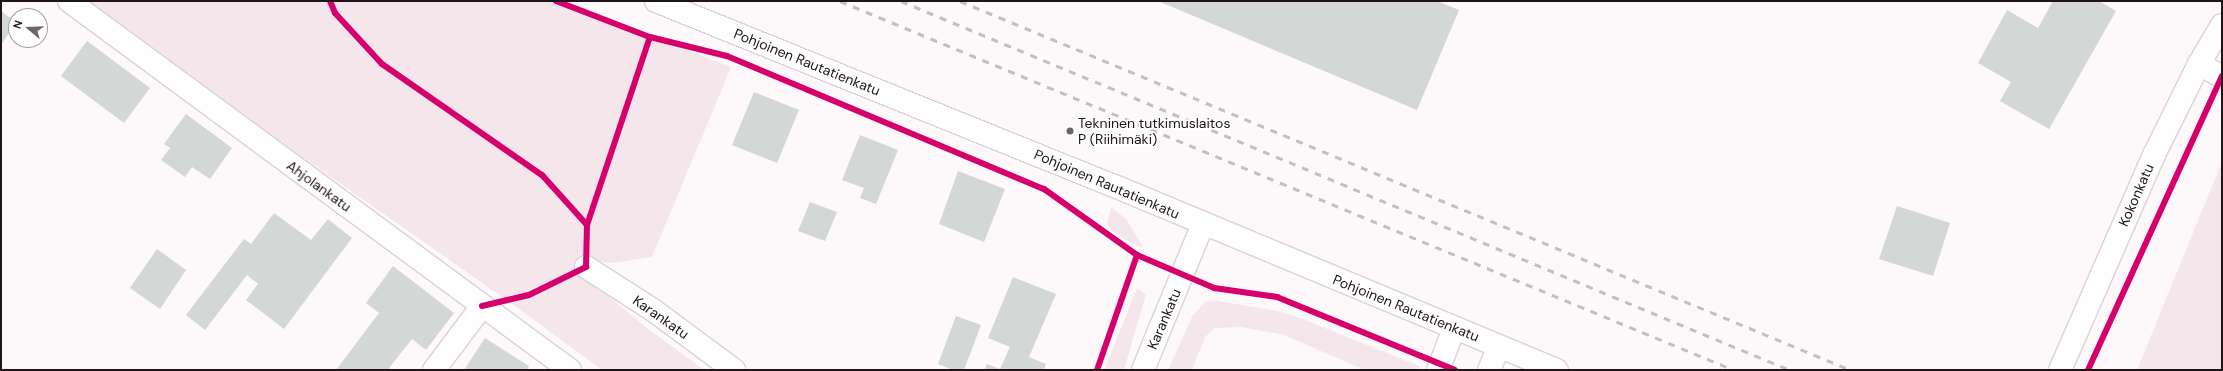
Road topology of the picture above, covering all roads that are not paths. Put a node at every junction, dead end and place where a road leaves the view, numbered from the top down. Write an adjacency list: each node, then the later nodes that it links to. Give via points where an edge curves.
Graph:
1 (69, 1): 8 (street, Ahjolankatu)
2 (656, 1): 6 (street, Pohjoinen Rautatienkatu)
3 (2222, 25): 4 (street, Kokonkatu)
4 (2199, 64): 5 (street); 18 (street, Kokonkatu, via 2144,177)
5 (2222, 77)
6 (1203, 224): 9 (street, Pohjoinen Rautatienkatu); 14 (street, Karankatu)
7 (586, 267): 13 (street, Karankatu, via 653,310)
8 (482, 306): 11 (street); 12 (street, Ahjolankatu)
9 (1454, 328): 10 (street, Pohjoinen Rautatienkatu); 15 (street)
10 (1499, 346): 16 (street); 17 (street, Pohjoinen Rautatienkatu)
11 (434, 370)
12 (570, 370)
13 (734, 370)
14 (1143, 370)
15 (1438, 370)
16 (1489, 370)
17 (1557, 370)
18 (2060, 370)

